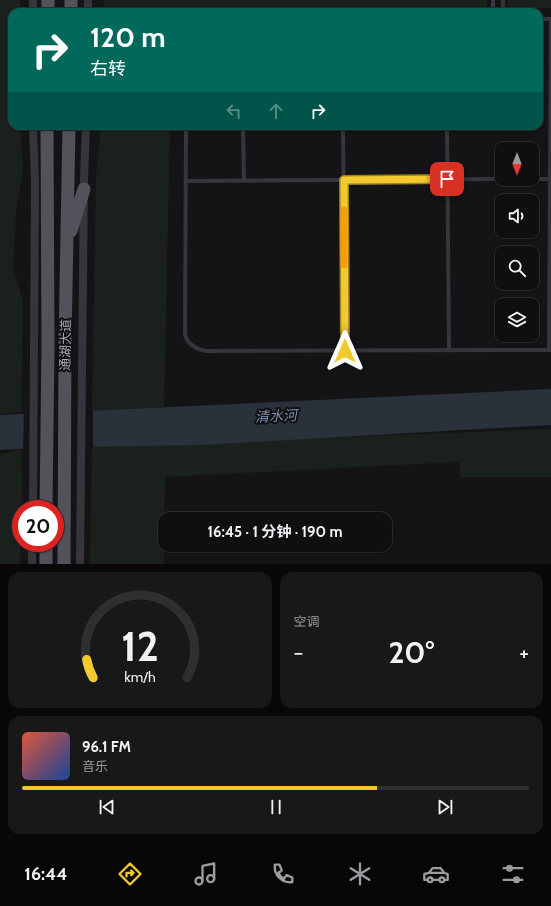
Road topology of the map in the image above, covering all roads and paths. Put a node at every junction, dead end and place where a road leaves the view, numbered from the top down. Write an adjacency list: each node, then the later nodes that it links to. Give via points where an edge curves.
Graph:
1 (543, 20): 13 (lane, via 551,19)
2 (33, 130): 22 (street, via 34,347)
3 (47, 130): 22 (main road, 通湖大道, via 48,346)
4 (69, 130): 18 (main road, 通湖大道)
5 (86, 130): 17 (street)
6 (186, 130): 15 (lane)
7 (243, 130): 16 (lane)
8 (343, 130): 14 (lane)
9 (447, 130): 10 (lane)
10 (447, 179): 11 (lane); 14 (lane); 19 (lane)
11 (495, 179)
12 (539, 179): 13 (lane)
13 (550, 179): 20 (lane)
14 (344, 180): 16 (lane); 21 (lane)
15 (186, 181): 16 (lane); 21 (lane, via 186,339 198,349 206,351)
16 (244, 181)
17 (84, 189): 18 (main road); 30 (street)
18 (67, 246): 29 (main road, 通湖大道)
19 (449, 350): 20 (lane); 21 (lane)
20 (550, 350)
21 (345, 351)
22 (40, 462): 23 (street); 24 (main road, 通湖大道)
23 (34, 500)
24 (45, 500)
25 (32, 552): 27 (street)
26 (46, 552): 28 (main road)
27 (32, 564)
28 (46, 564)
29 (64, 564)
30 (80, 564)

